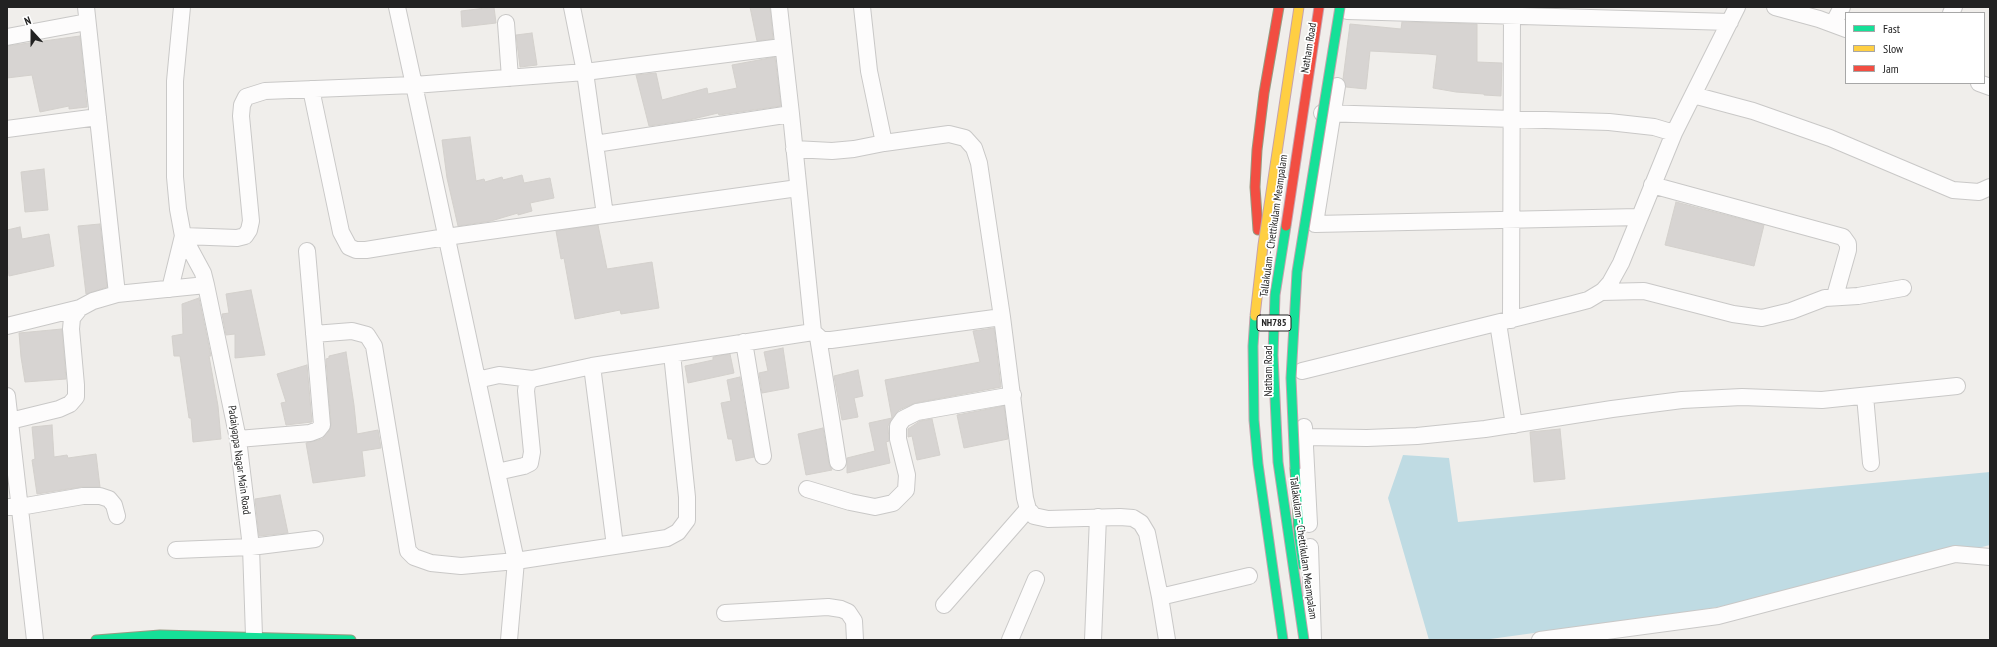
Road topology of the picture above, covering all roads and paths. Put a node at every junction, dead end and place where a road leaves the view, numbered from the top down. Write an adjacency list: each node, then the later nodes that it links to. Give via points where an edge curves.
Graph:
1 (182, 7): 46 (street, via 175,81 174,177)
2 (397, 7): 24 (street)
3 (572, 7): 22 (street)
4 (778, 7): 21 (street)
5 (862, 7): 35 (street, via 869,71)
6 (1279, 7): 45 (main road, via 1264,93 1256,163)
7 (1293, 7): 27 (main road, Natham Road)
8 (1299, 7): 109 (main road, Tallakulam - Chettikulam Meampalam / NH785, bridge, via 1260,263 1253,346 1258,464)
9 (1319, 7): 110 (main road, Tallakulam - Chettikulam Meampalam / NH785, bridge, via 1277,282 1273,355 1278,462)
10 (1328, 7): 28 (main road, Natham Road)
11 (1737, 7): 17 (street)
12 (1775, 7): 19 (street)
13 (1842, 7): 19 (street)
14 (1345, 8): 15 (street); 30 (street); 92 (main road, bridge, via 1310,184 1297,272 1291,378)
15 (1512, 12): 17 (street); 32 (street)
16 (86, 15): 20 (street); 31 (street)
17 (1730, 22): 26 (street)
18 (506, 23): 23 (street)
19 (1840, 27)
20 (7, 37)
21 (782, 47): 22 (street); 29 (street)
22 (585, 72): 23 (street); 36 (street)
23 (510, 78): 24 (street)
24 (414, 85): 25 (street); 47 (street)
25 (311, 89): 46 (street, via 265,91 246,97 242,105 251,222 245,236); 47 (street, via 341,232 349,247 366,250)
26 (1693, 95): 34 (street); 39 (street, via 1753,111 1830,138 1953,190 1978,192)
27 (1277, 107): 28 (street); 45 (main road, Natham Road)
28 (1310, 111): 30 (street); 92 (main road, Natham Road, via 1285,272 1281,340 1285,464)
29 (791, 114): 36 (street); 37 (street)
30 (1333, 114): 32 (street); 44 (street)
31 (98, 117): 33 (street); 53 (street)
32 (1512, 120): 34 (street, via 1622,123 1654,127); 43 (street)
33 (7, 129)
34 (1674, 133): 38 (street)
35 (884, 143): 37 (street, via 832,151); 56 (street, via 949,134 965,138 974,148 979,164)
36 (595, 144): 41 (street)
37 (794, 149): 40 (street)
38 (1652, 185): 42 (street); 54 (street, via 1843,237 1848,250)
39 (1990, 187)
40 (798, 188): 41 (street); 60 (street)
41 (605, 215): 47 (street)
42 (1639, 217): 43 (street); 52 (street, via 1618,268 1610,283)
43 (1511, 218): 44 (street); 57 (street)
44 (1315, 224): 64 (street, via 1305,302)
45 (1258, 230): 108 (main road, Natham Road, via 1248,336 1248,409 1256,496)
46 (183, 236): 49 (street, Padaiyappa Nagar Main Road, via 203,273); 51 (street)
47 (446, 237): 66 (street)
48 (307, 251): 59 (street)
49 (206, 285): 51 (street); 74 (street, Padaiyappa Nagar Main Road)
50 (1903, 288): 54 (street, via 1858,296)
51 (170, 289): 53 (street)
52 (1601, 292): 54 (street, via 1644,291 1733,314 1762,318 1775,317); 57 (street, via 1588,300)
53 (117, 294): 55 (street)
54 (1835, 296)
55 (80, 308): 58 (street); 71 (street, via 72,318 71,329 76,397 59,410)
56 (1002, 317): 60 (street, via 831,340); 68 (street)
57 (1504, 322): 64 (street); 72 (street)
58 (7, 326)
59 (314, 334): 74 (street, via 322,425 310,434); 89 (street, via 352,331 366,335 374,346 405,540 410,555 431,563 461,566)
60 (816, 335): 61 (street); 76 (street)
61 (744, 342): 62 (street); 75 (street)
62 (672, 354): 63 (street); 86 (street, via 687,497 687,520 678,532 667,538)
63 (592, 366): 65 (street); 86 (street)
64 (1302, 371): 73 (street)
65 (532, 379): 66 (street, via 499,375); 78 (street, via 527,384 526,391 532,452 530,463)
66 (477, 380): 78 (street)
67 (1958, 386): 70 (street)
68 (1013, 395): 79 (street, via 917,412 903,419 898,426 898,439 907,475 906,490 893,503 875,507); 81 (street)
69 (7, 396): 71 (street)
70 (1865, 396): 72 (street, via 1822,400 1742,397 1682,400); 77 (street)
71 (10, 421): 80 (street)
72 (1514, 425): 73 (street, via 1409,436)
73 (1304, 436): 111 (street)
74 (238, 439): 85 (street, Padaiyappa Nagar Main Road)
75 (763, 456)
76 (838, 462)
77 (1871, 463)
78 (497, 472): 89 (street)
79 (808, 489)
80 (13, 507): 82 (street, via 83,496 100,496 109,499); 100 (street)
81 (1028, 509): 83 (street, via 1034,516 1048,519); 94 (street)
82 (117, 516)
83 (1098, 517): 93 (street, via 1127,517 1141,523 1147,533); 106 (street)
84 (315, 539): 85 (street)
85 (251, 546): 87 (street); 96 (street, Padaiyappa Nagar Main Road)
86 (615, 546): 89 (street)
87 (176, 550)
88 (1990, 557): 112 (street, via 1955,554 1718,616)
89 (516, 561): 103 (street)
90 (1249, 576): 93 (street)
91 (1036, 579): 105 (street)
92 (1301, 580): 111 (main road, Natham Road)
93 (1160, 597): 107 (street)
94 (944, 605)
95 (725, 613): 104 (street, via 828,607 841,609 848,612 854,621)
96 (254, 636): 98 (main road); 99 (main road)
97 (160, 638): 98 (main road); 101 (main road)
98 (238, 638)
99 (333, 639): 102 (main road)
100 (35, 640)
101 (96, 640)
102 (351, 640)
103 (509, 640)
104 (855, 640)
105 (1010, 640)
106 (1092, 640)
107 (1167, 640)
108 (1278, 640)
109 (1283, 640)
110 (1304, 640)
111 (1312, 640)
112 (1540, 640)

